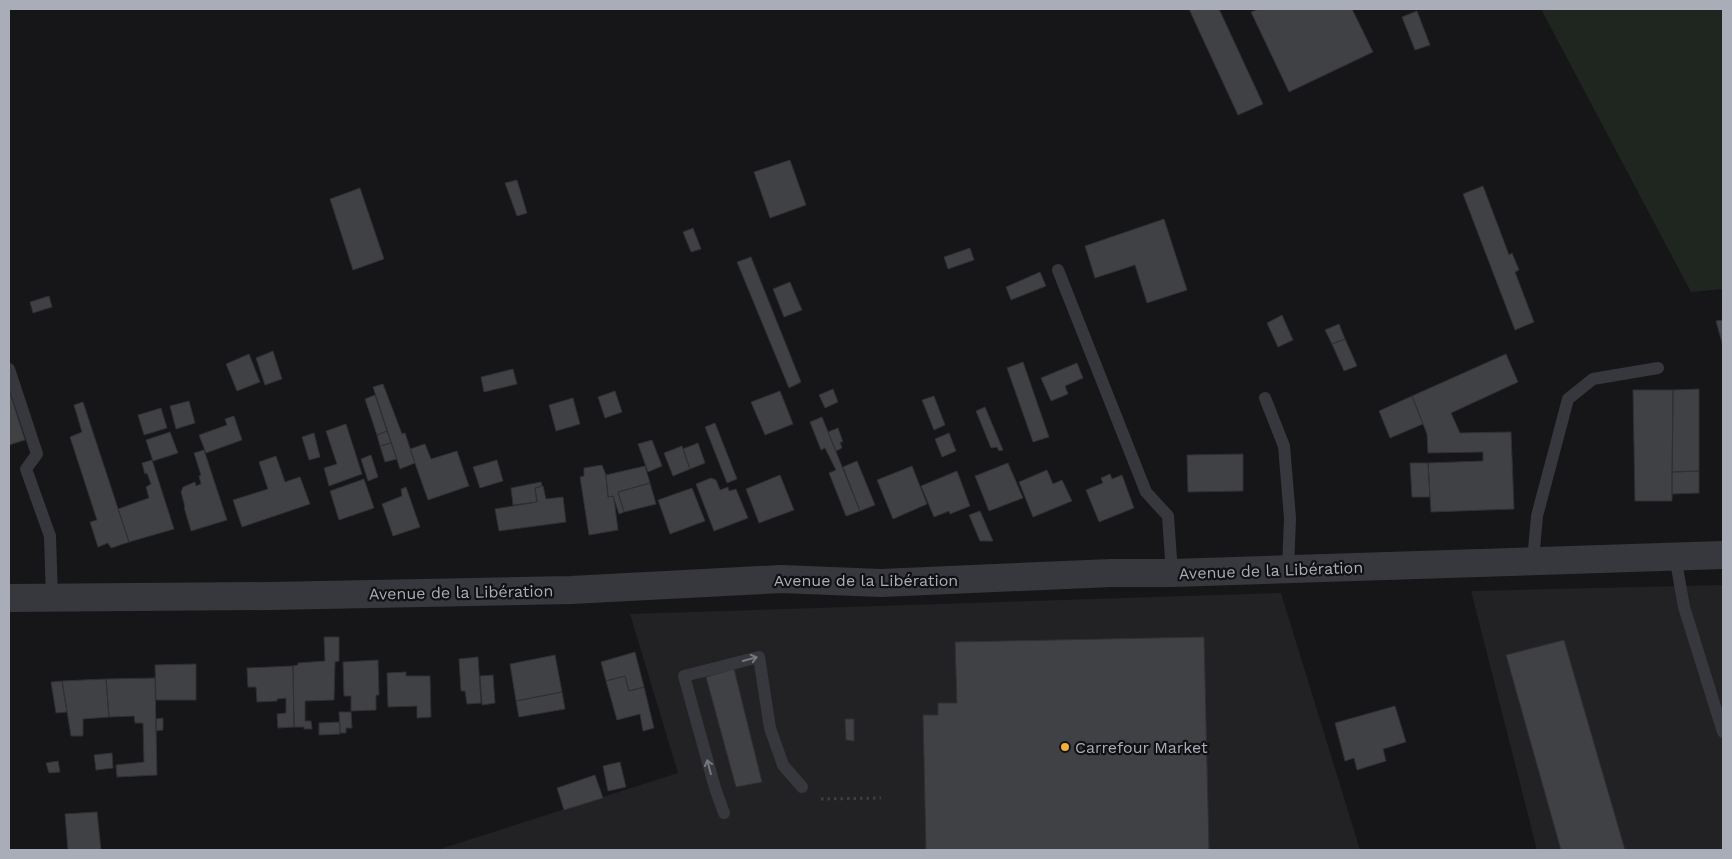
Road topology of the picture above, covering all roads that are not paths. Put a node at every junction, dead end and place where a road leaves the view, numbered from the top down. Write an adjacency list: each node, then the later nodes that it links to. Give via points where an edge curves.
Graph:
1 (1058, 270): 9 (lane, via 1146,492 1168,516)
2 (1658, 368): 7 (lane, via 1593,379 1568,399 1537,516)
3 (9, 369): 11 (lane, via 37,454 26,469 50,536)
4 (1265, 398): 8 (lane, via 1284,446 1290,518)
5 (1723, 555): 6 (street, Avenue de la Libération)
6 (1675, 556): 7 (street, Avenue de la Libération); 12 (lane, via 1684,607)
7 (1533, 561): 8 (street, Avenue de la Libération)
8 (1288, 569): 9 (street, Avenue de la Libération)
9 (1172, 573): 11 (street, Avenue de la Libération, via 882,583 781,580 571,590)
10 (9, 598): 11 (street, Avenue de la Libération)
11 (52, 598)
12 (1723, 732)
13 (802, 787): 14 (lane, one-way to 13, via 684,676 759,657 770,728 783,765)
14 (724, 813)

